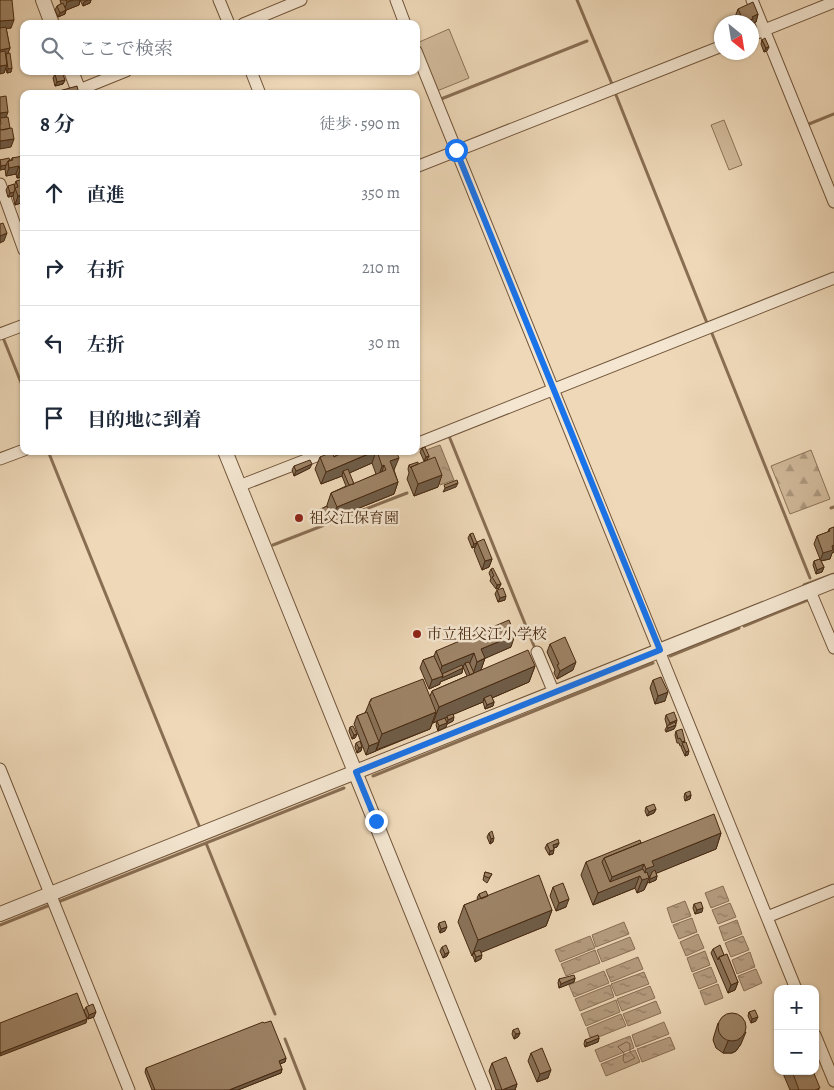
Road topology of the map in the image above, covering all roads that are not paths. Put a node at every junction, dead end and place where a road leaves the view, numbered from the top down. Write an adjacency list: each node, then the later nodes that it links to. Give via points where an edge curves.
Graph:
1 (43, 0): 7 (street)
2 (219, 0): 8 (street)
3 (301, 0): 9 (street)
4 (396, 0): 10 (street)
5 (752, 0): 11 (street)
6 (834, 2): 11 (street)
7 (50, 20)
8 (227, 20)
9 (253, 20)
10 (404, 20)
11 (765, 30): 12 (street); 24 (street)
12 (759, 32)
13 (714, 49): 21 (street)
14 (420, 61): 21 (street)
15 (73, 75): 18 (street)
16 (117, 75): 19 (street)
17 (253, 75): 20 (street)
18 (79, 90)
19 (84, 90)
20 (258, 90)
21 (456, 150): 22 (street); 29 (street)
22 (420, 164)
23 (0, 184): 25 (street)
24 (834, 202)
25 (20, 239)
26 (834, 278): 29 (street)
27 (20, 327): 28 (street)
28 (3, 333)
29 (554, 389): 30 (street); 39 (street)
30 (420, 442)
31 (20, 452): 34 (street)
32 (227, 455): 35 (street)
33 (319, 455): 35 (street)
34 (0, 460)
35 (239, 486): 43 (street)
36 (834, 581): 37 (street)
37 (810, 591): 38 (street); 39 (street)
38 (834, 648)
39 (660, 650): 41 (street); 47 (street)
40 (537, 652): 41 (street)
41 (554, 693): 43 (street)
42 (0, 769): 45 (street)
43 (356, 772): 45 (street); 52 (street)
44 (834, 890): 47 (street)
45 (50, 894): 46 (street); 51 (street)
46 (0, 914)
47 (767, 917): 48 (street)
48 (794, 985)
49 (819, 1045): 50 (street)
50 (834, 1081)
51 (129, 1090)
52 (484, 1090)

